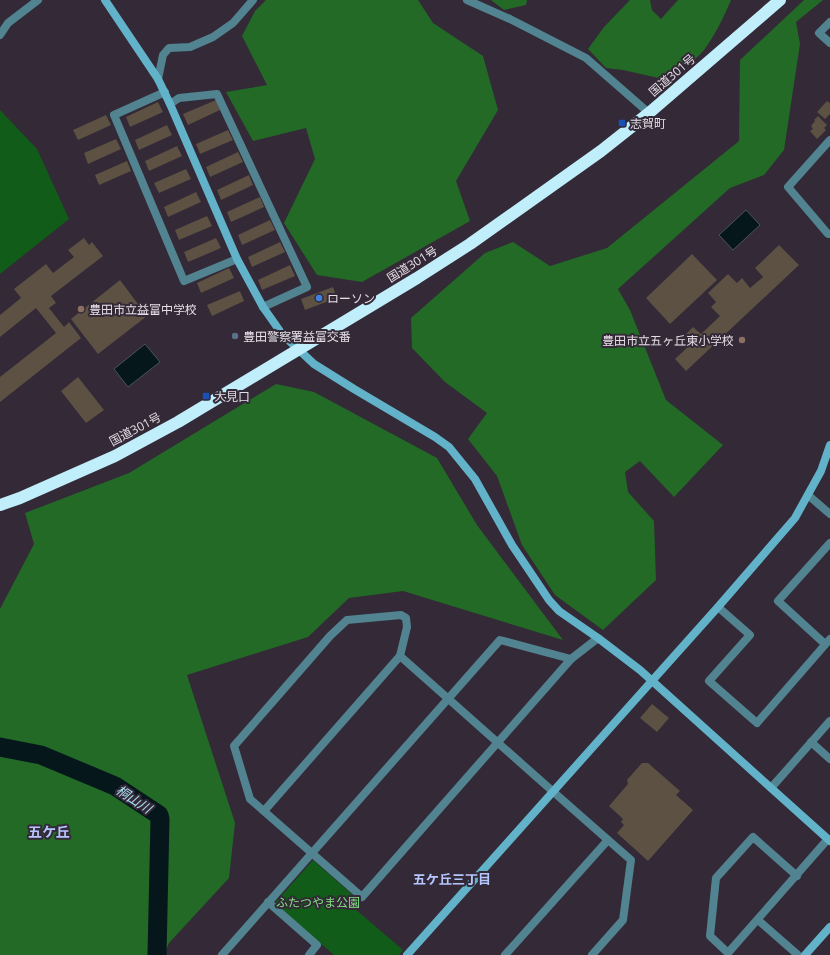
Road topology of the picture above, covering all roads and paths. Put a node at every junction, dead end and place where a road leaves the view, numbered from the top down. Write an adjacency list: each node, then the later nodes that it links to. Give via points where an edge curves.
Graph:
1 (38, 0): 7 (street, via 8,23)
2 (105, 0): 9 (street)
3 (254, 0): 9 (street, via 233,23 213,37 190,47 169,48 163,55)
4 (467, 0): 12 (street, via 586,58)
5 (780, 0): 12 (highway, 国道301号)
6 (830, 22): 8 (street, via 820,33)
7 (0, 35)
8 (830, 43)
9 (158, 79): 10 (street)
10 (164, 92): 11 (street); 15 (street, via 114,115 184,280)
11 (170, 104): 15 (street); 16 (street, via 179,98 217,94 307,287)
12 (649, 113): 17 (highway, 国道301号, via 601,151 470,244)
13 (830, 140): 14 (street, via 788,187)
14 (830, 234)
15 (237, 259): 16 (street)
16 (263, 307): 17 (street, via 282,334)
17 (298, 350): 20 (highway, 国道301号, via 178,422 115,456); 24 (street, via 314,364 449,447 475,479 512,546 549,600 559,611)
18 (830, 445): 19 (street, via 821,471)
19 (808, 495): 21 (street); 23 (street, via 795,518)
20 (0, 505)
21 (830, 514)
22 (830, 543): 25 (street, via 778,601)
23 (718, 607): 25 (street, via 750,635 709,681 757,723); 28 (street)
24 (598, 638): 27 (street); 28 (street)
25 (828, 642)
26 (400, 656): 29 (street); 36 (street); 36 (street, via 407,627 406,618 400,615 347,620 330,636 234,746 250,799)
27 (571, 659): 29 (street, via 500,640); 32 (street)
28 (651, 681): 34 (street); 35 (street)
29 (449, 700): 32 (street); 39 (street)
30 (830, 721): 31 (street)
31 (811, 742): 33 (street); 34 (street)
32 (498, 743): 35 (street); 39 (street, via 362,897)
33 (830, 759)
34 (771, 788): 38 (street)
35 (552, 792): 37 (street); 46 (street)
36 (264, 811): 39 (street)
37 (608, 840): 47 (street); 48 (street, via 631,860 623,920)
38 (829, 840): 40 (street)
39 (312, 853): 41 (street)
40 (797, 876): 42 (street); 42 (street, via 753,837 716,878 710,936 728,953)
41 (268, 902): 44 (street); 45 (street, via 318,945)
42 (758, 920): 49 (street)
43 (830, 927): 50 (street)
44 (222, 955)
45 (309, 955)
46 (407, 955)
47 (505, 955)
48 (592, 955)
49 (798, 955)
50 (805, 955)

